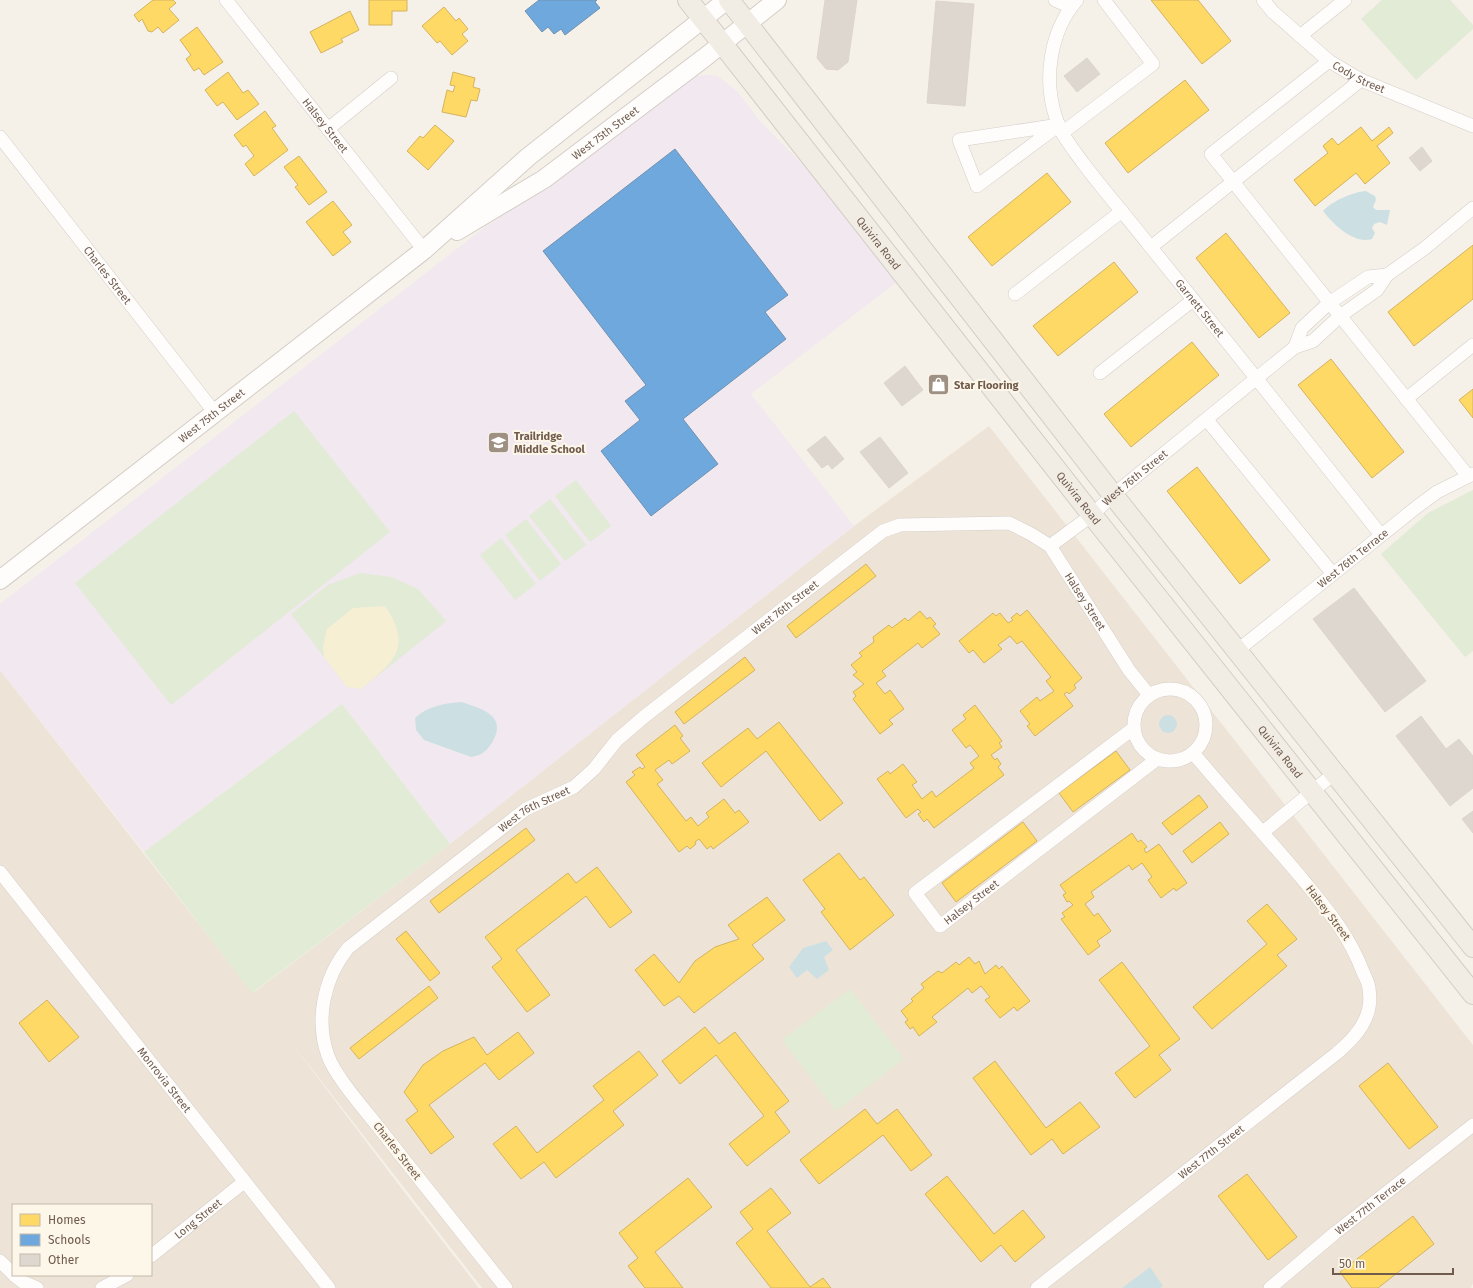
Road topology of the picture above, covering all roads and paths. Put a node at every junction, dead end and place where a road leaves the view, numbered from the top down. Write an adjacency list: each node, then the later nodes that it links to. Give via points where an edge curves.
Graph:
1 (226, 0): 18 (street, Halsey Street)
2 (688, 0): 10 (main road, Quivira Road)
3 (728, 0): 10 (main road, West 75th Street); 11 (main road)
4 (777, 0): 11 (main road, West 75th Street)
5 (1055, 0): 9 (street)
6 (1104, 0): 19 (street, via 1153,64)
7 (1263, 0): 12 (street, Cody Street)
8 (1345, 0): 12 (street)
9 (1071, 2): 19 (street, Garnett Street, via 1053,44 1050,67 1050,90)
10 (703, 19): 13 (main road, Quivira Road); 25 (main road, West 75th Street, via 528,157)
11 (748, 24): 13 (main road, West 75th Street); 39 (main road)
12 (1300, 36): 14 (street, Cody Street)
13 (722, 44): 25 (main road, West 75th Street, via 544,179); 40 (main road, Quivira Road)
14 (1329, 61): 16 (street, Cody Street); 21 (street, via 1211,154)
15 (391, 78): 18 (street)
16 (1361, 80): 17 (street, Cody Street); 21 (street)
17 (1473, 126)
18 (328, 129): 25 (street, Halsey Street)
19 (1060, 129): 19 (street, via 959,140 978,186 1040,140); 23 (street, Garnett Street, via 1092,175)
20 (0, 137): 36 (street, Charles Street)
21 (1233, 182): 24 (street); 29 (street)
22 (1473, 208): 26 (street, West 76th Street, via 1425,248)
23 (1122, 211): 24 (street, Garnett Street); 27 (street)
24 (1151, 247): 28 (street, Garnett Street)
25 (424, 250): 36 (main road, West 75th Street)
26 (1387, 275): 29 (street, West 76th Street, via 1368,277); 30 (street, West 76th Street, via 1377,290)
27 (1015, 294)
28 (1193, 300): 33 (street); 34 (street, Garnett Street)
29 (1329, 303): 30 (street); 32 (street, West 76th Street, via 1302,328)
30 (1340, 316): 32 (street, West 76th Street, via 1314,341); 35 (street)
31 (1473, 345): 35 (street)
32 (1295, 347): 34 (street, West 76th Street)
33 (1100, 373)
34 (1258, 379): 37 (street, West 76th Street); 41 (street, Garnett Street)
35 (1406, 399): 38 (street)
36 (215, 413): 44 (main road, West 75th Street)
37 (1207, 420): 39 (street, West 76th Street); 43 (street)
38 (1471, 475): 41 (street, West 76th Terrace, via 1437,492)
39 (1113, 495): 40 (street, West 76th Street); 45 (main road)
40 (1092, 515): 42 (street, West 76th Street); 51 (main road, Quivira Road)
41 (1381, 535): 43 (street, West 76th Terrace)
42 (1050, 546): 46 (street, Halsey Street, via 1129,670); 56 (street, West 76th Street, via 1009,523 900,524 883,531 645,716 617,740 594,769 574,787 526,809 348,948 339,959)
43 (1332, 574): 45 (street, West 76th Terrace)
44 (0, 580)
45 (1238, 650): 50 (main road)
46 (1149, 695): 47 (street, via 1140,703 1135,713); 48 (street, via 1160,689 1172,688 1195,697 1203,708 1207,720 1202,744)
47 (1134, 728): 49 (street, via 1140,745); 49 (street, Halsey Street, via 915,893 940,926)
48 (1193, 753): 49 (street, via 1182,759 1170,761); 52 (street, Halsey Street)
49 (1157, 759)
50 (1336, 772): 51 (street); 54 (main road)
51 (1313, 791): 52 (street); 55 (main road, Quivira Road)
52 (1263, 832): 57 (street, Halsey Street, via 1348,937 1369,989)
53 (0, 872): 59 (street, Monrovia Street)
54 (1473, 947)
55 (1473, 994)
56 (323, 1000): 68 (street, Charles Street, via 323,1037 328,1058 358,1101)
57 (1369, 1004): 69 (street, West 77th Street, via 1365,1022 1354,1039)
58 (1473, 1125): 70 (street, West 77th Terrace, via 1335,1233)
59 (244, 1182): 60 (street, Long Street); 67 (street, Monrovia Street)
60 (152, 1255)
61 (0, 1261): 62 (street)
62 (12, 1274)
63 (14, 1276): 65 (street)
64 (125, 1276): 66 (street)
65 (37, 1288)
66 (102, 1288)
67 (328, 1288)
68 (506, 1288)
69 (1037, 1288)
70 (1270, 1288)

